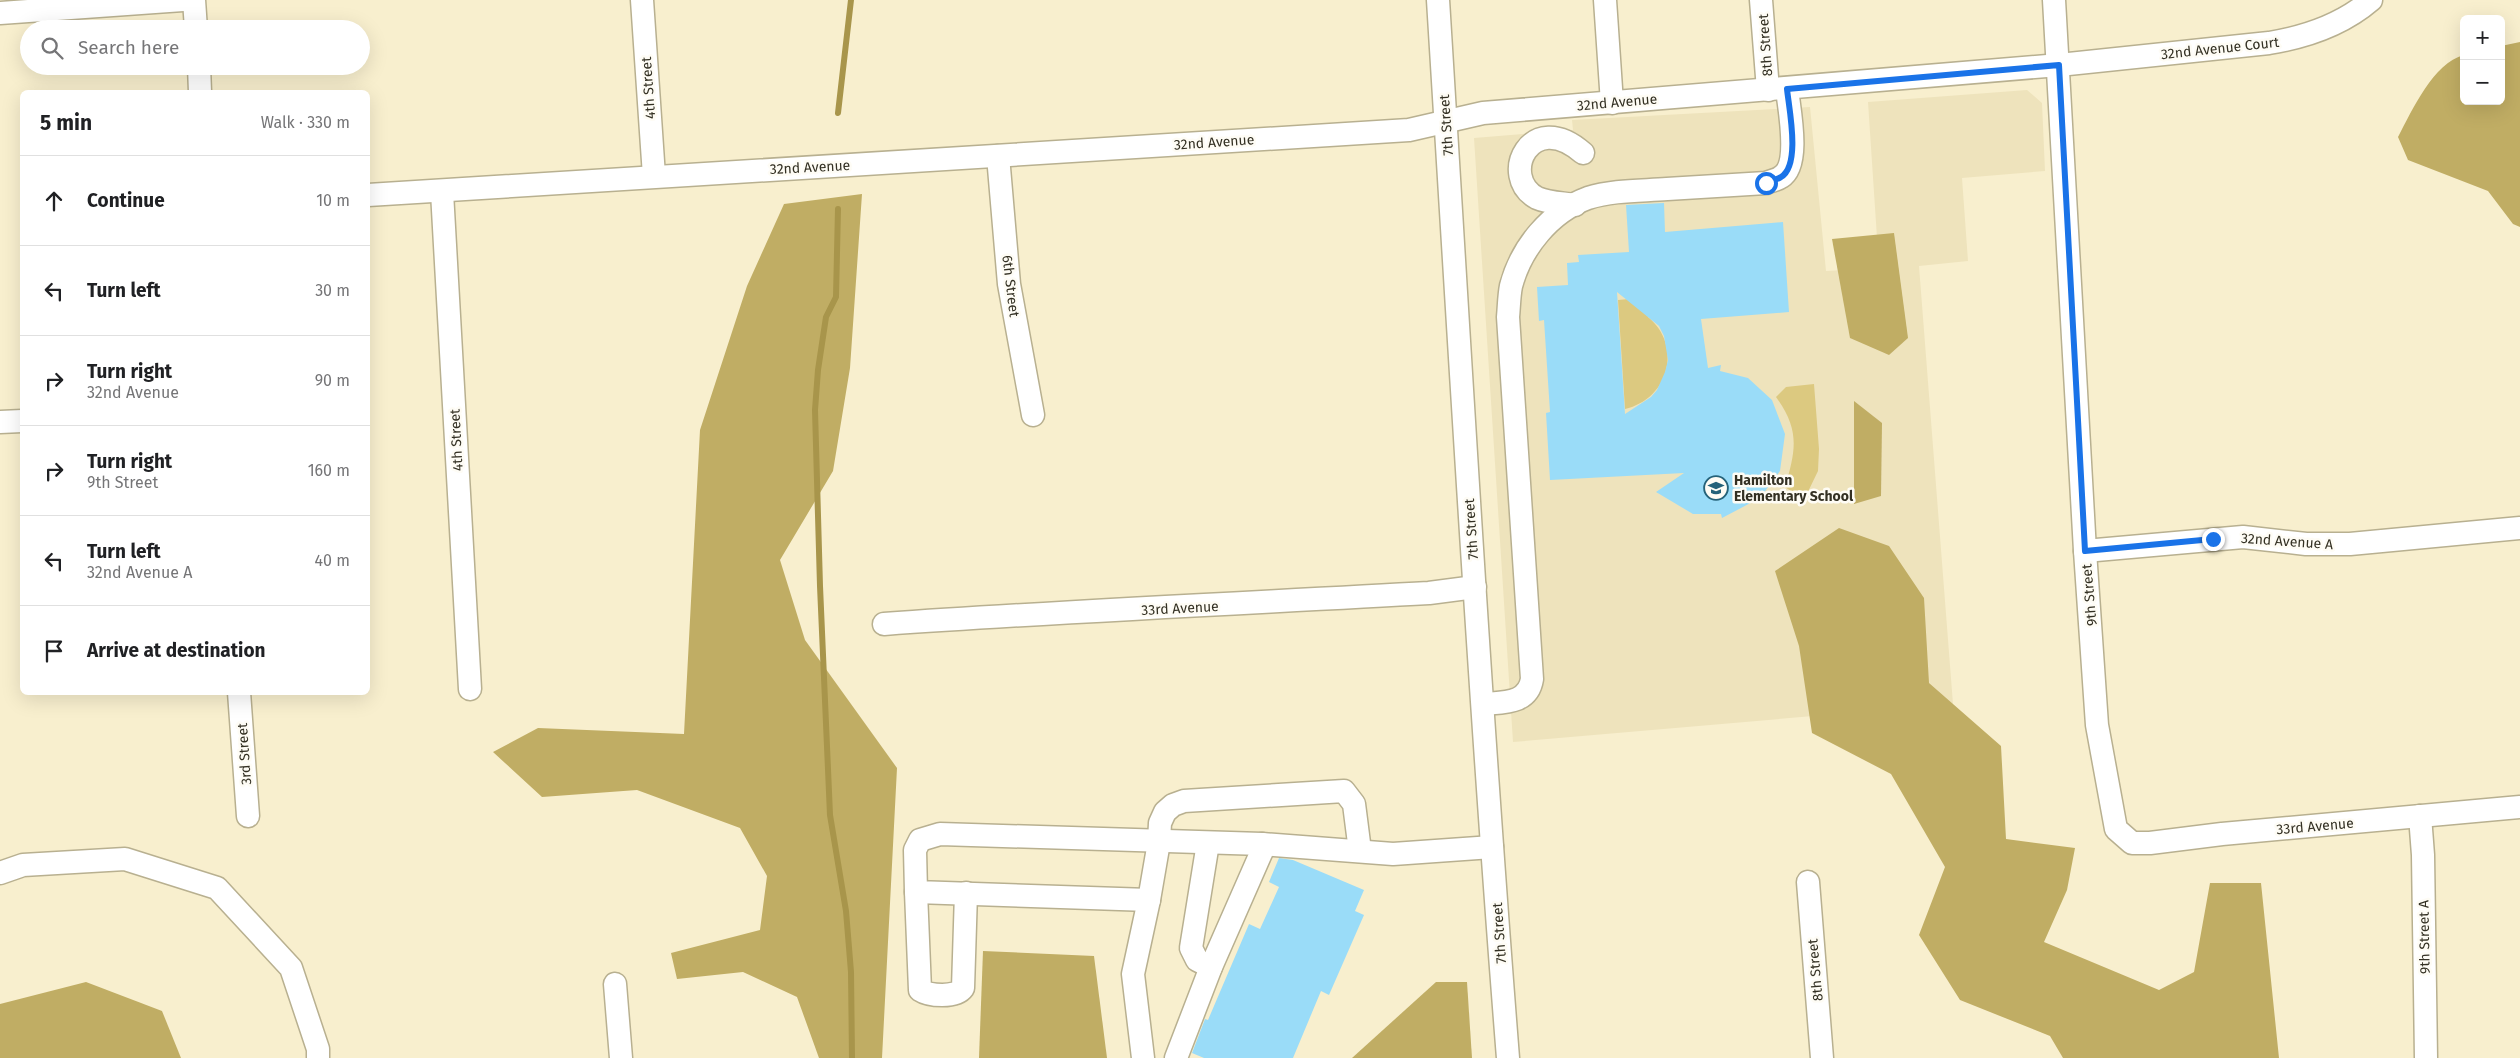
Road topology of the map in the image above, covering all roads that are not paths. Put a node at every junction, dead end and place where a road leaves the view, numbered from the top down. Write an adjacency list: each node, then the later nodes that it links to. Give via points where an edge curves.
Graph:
1 (183, 0): 9 (street)
2 (194, 0): 10 (street)
3 (642, 0): 19 (street, 4th Street)
4 (1438, 0): 16 (street, 7th Street)
5 (1605, 0): 15 (street)
6 (1761, 0): 14 (street, 8th Street)
7 (2054, 0): 11 (street, 9th Street)
8 (2371, 0): 11 (street, 32nd Avenue Court, via 2322,30 2292,39)
9 (0, 13)
10 (195, 20)
11 (2059, 65): 14 (street, 32nd Avenue); 27 (street, 9th Street)
12 (199, 75): 13 (street)
13 (200, 90)
14 (1778, 90): 15 (street, 32nd Avenue); 22 (street, 8th Street, via 1791,134 1792,151 1790,165 1782,177 1766,183 1615,193 1588,198)
15 (1612, 103): 16 (street, 32nd Avenue, via 1483,113)
16 (1444, 122): 18 (street, 32nd Avenue, via 1409,130); 28 (street, 7th Street)
17 (1583, 153): 22 (street, via 1560,138 1546,138 1533,143 1524,152 1520,164 1520,175 1535,196 1545,201)
18 (998, 156): 19 (street, 32nd Avenue); 23 (street, 6th Street, via 1009,284)
19 (654, 176): 20 (street, 32nd Avenue)
20 (442, 192): 21 (street, 32nd Avenue); 30 (street, 4th Street)
21 (370, 195)
22 (1575, 205): 32 (street, 8th Street, via 1546,225 1530,243 1511,287 1508,317 1532,679 1526,696 1514,701)
23 (1033, 414)
24 (20, 421): 25 (street)
25 (0, 422)
26 (2520, 528): 27 (street, 32nd Avenue A, via 2350,544 2306,544 2243,537)
27 (2085, 551): 36 (street, 9th Street, via 2097,725)
28 (1475, 587): 29 (street, 33rd Avenue, via 1420,593); 32 (street, 7th Street)
29 (884, 624)
30 (470, 689)
31 (239, 695): 34 (street, 3rd Street)
32 (1484, 704): 40 (street, 7th Street)
33 (2520, 807): 35 (street, 33rd Avenue)
34 (248, 816)
35 (2420, 816): 36 (street, 33rd Avenue, via 2150,843 2132,843); 55 (street, 9th Street A)
36 (2116, 829)
37 (1160, 842): 38 (street); 41 (street, via 1160,824 1165,812 1184,801 1334,790 1344,791 1354,804); 44 (street, via 940,834 920,840 915,850); 46 (street)
38 (1208, 843): 39 (street); 47 (street, via 1191,948 1197,960)
39 (1262, 844): 41 (street); 47 (street, via 1262,851)
40 (1492, 847): 41 (street, via 1399,854); 53 (street, 7th Street)
41 (1360, 851)
42 (0, 873): 49 (street, via 24,865 125,859 217,888 291,968)
43 (1808, 882): 54 (street, 8th Street)
44 (916, 892): 45 (street); 45 (street, via 920,990 952,995 963,988)
45 (966, 893): 46 (street)
46 (1149, 900): 51 (street, via 1133,974)
47 (1211, 967): 52 (street)
48 (615, 984): 50 (street)
49 (318, 1058)
50 (621, 1058)
51 (1142, 1058)
52 (1176, 1058)
53 (1508, 1058)
54 (1822, 1058)
55 (2426, 1058)

